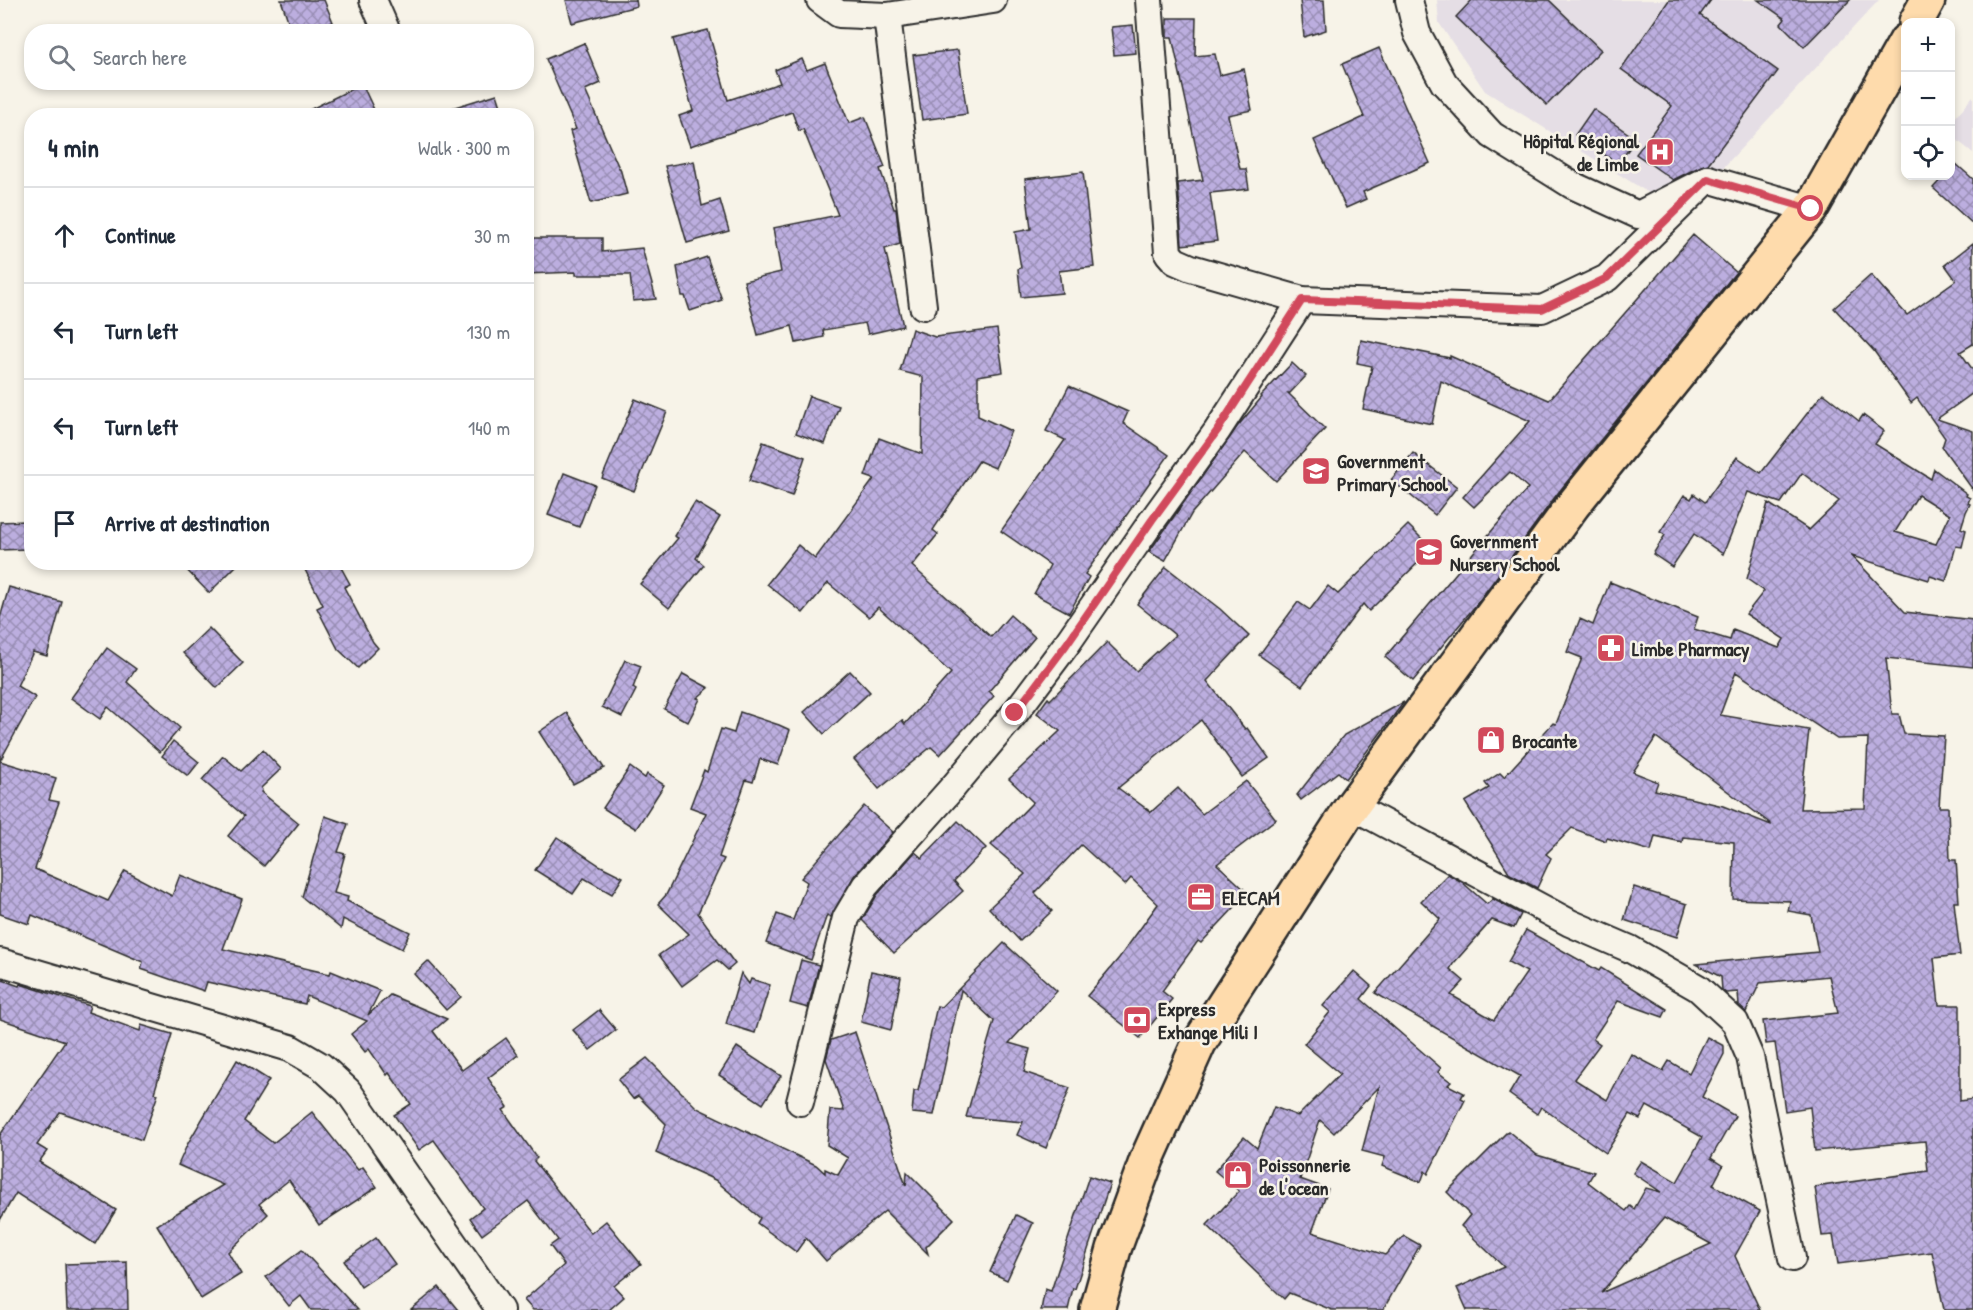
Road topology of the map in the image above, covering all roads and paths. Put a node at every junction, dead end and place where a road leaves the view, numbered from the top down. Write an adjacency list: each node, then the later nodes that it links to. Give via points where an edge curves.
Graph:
1 (373, 0): 9 (street)
2 (820, 0): 7 (street, via 839,14)
3 (993, 0): 7 (street)
4 (1149, 0): 13 (street, via 1168,253 1191,268)
5 (1409, 0): 11 (street, via 1417,33 1444,83 1492,135 1572,185 1638,215)
6 (1928, 0): 8 (highway)
7 (887, 16): 14 (street)
8 (1918, 18)
9 (384, 24)
10 (1901, 48): 12 (highway)
11 (1708, 179): 12 (street); 13 (street, via 1607,278 1542,309)
12 (1811, 209): 15 (highway, via 1573,505)
13 (1302, 300): 17 (street, via 1217,431 1066,645 1000,731 865,886 846,918)
14 (922, 306)
15 (1352, 806): 18 (street, via 1570,922 1630,949 1698,988 1735,1022 1750,1057); 20 (highway, via 1199,1043 1147,1159 1114,1249)
16 (0, 962): 19 (street, via 290,1048 321,1066 348,1091)
17 (800, 1102)
18 (1792, 1258)
19 (500, 1310)
20 (1097, 1310)

